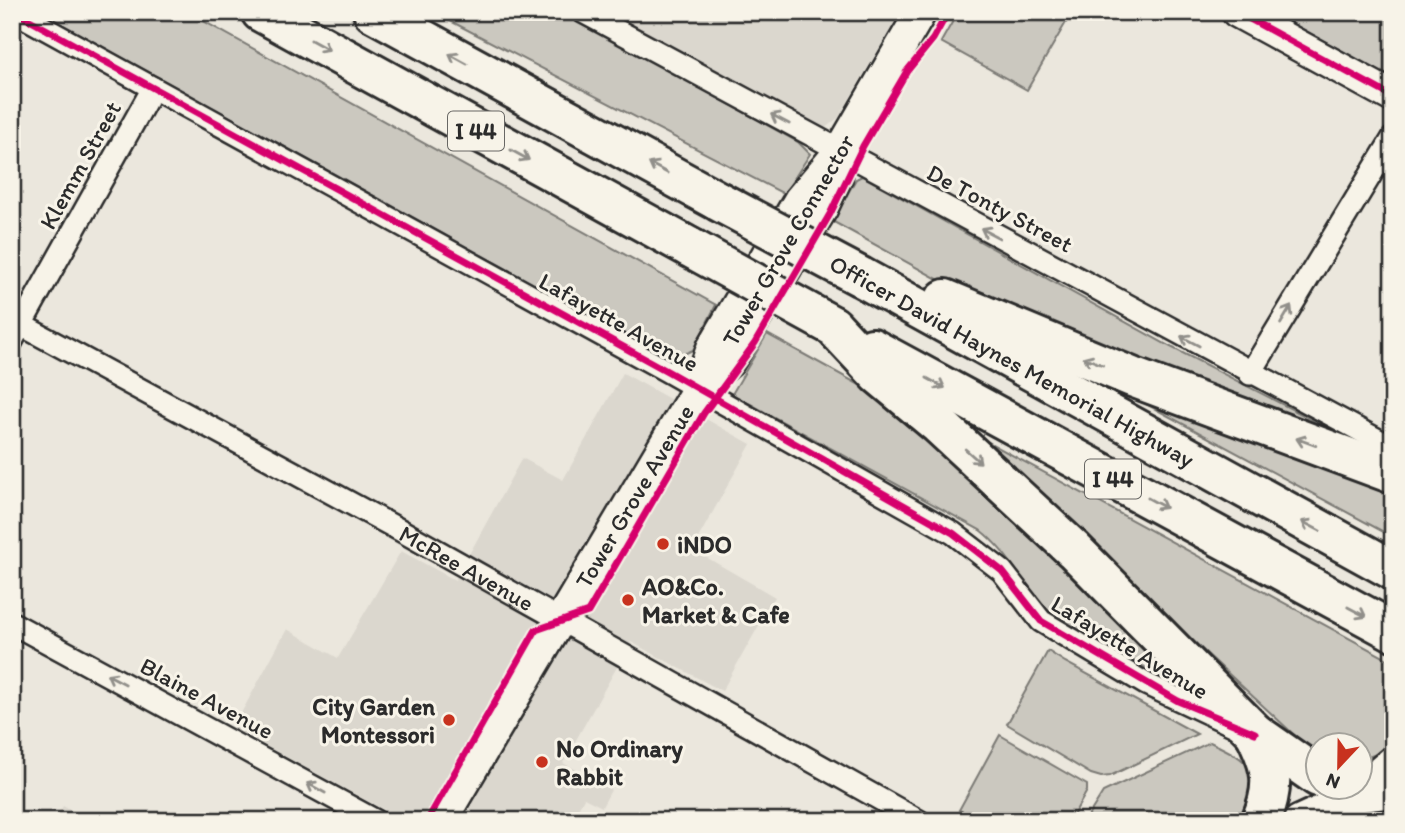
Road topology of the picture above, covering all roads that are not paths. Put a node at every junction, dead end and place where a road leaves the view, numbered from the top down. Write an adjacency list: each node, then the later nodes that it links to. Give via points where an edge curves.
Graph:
1 (15, 12): 7 (street, Lafayette Avenue)
2 (261, 12): 12 (highway, I 44, one-way to 12, bridge)
3 (373, 12): 11 (highway, Officer David Haynes Memorial Highway / I 44, one-way to 3, bridge)
4 (583, 12): 10 (street, De Tonty Street, one-way to 4)
5 (920, 12): 10 (street, Tower Grove Avenue)
6 (1237, 12): 8 (street)
7 (153, 88): 13 (street, Klemm Street); 15 (street, Lafayette Avenue)
8 (1393, 97)
9 (1393, 138): 14 (street, one-way to 9)
10 (840, 151): 14 (street, De Tonty Street, one-way to 10); 15 (street, Tower Grove Avenue, via 799,200 712,348)
11 (861, 277): 17 (highway, one-way to 11, via 1132,377 937,296); 18 (highway, Officer David Haynes Memorial Highway / I 44, one-way to 11)
12 (833, 326): 21 (highway, I 44, one-way to 21); 22 (highway, one-way to 22, via 879,375 1074,550)
13 (15, 329): 19 (street, McRee Avenue)
14 (1250, 374): 16 (street, De Tonty Street)
15 (698, 388): 19 (street, Tower Grove Avenue); 22 (street, Lafayette Avenue, via 953,533 1002,571 1041,621 1178,701)
16 (1393, 448)
17 (1393, 474)
18 (1393, 570)
19 (560, 619): 30 (street, Tower Grove Avenue); 31 (street, McRee Avenue)
20 (12, 623): 29 (street, Blaine Avenue, one-way to 20)
21 (1393, 631)
22 (1255, 733): 24 (highway); 32 (highway, via 1272,775)
23 (1393, 761): 25 (street)
24 (1304, 767)
25 (1374, 775)
26 (1393, 792): 27 (street)
27 (1374, 796)
28 (1349, 802): 33 (street)
29 (376, 821)
30 (441, 821)
31 (919, 821)
32 (1261, 821)
33 (1299, 821)

